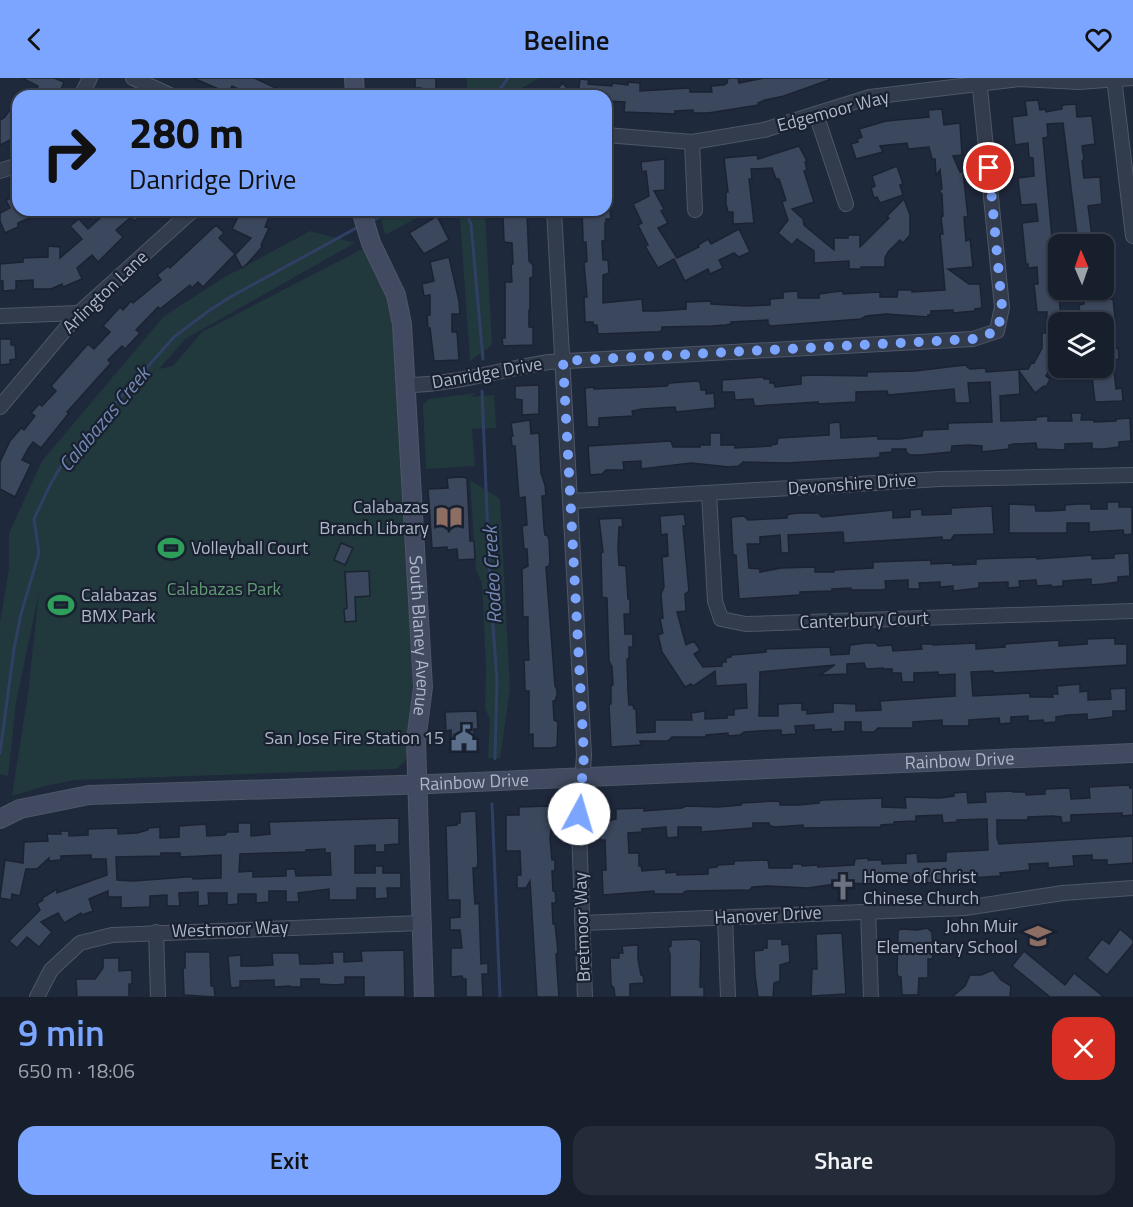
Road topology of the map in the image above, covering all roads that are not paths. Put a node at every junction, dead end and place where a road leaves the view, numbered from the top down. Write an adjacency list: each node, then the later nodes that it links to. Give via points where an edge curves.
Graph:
1 (133, 78): 5 (street)
2 (1133, 78): 3 (street, Edgemoor Way)
3 (1114, 79): 4 (street, Edgemoor Way); 11 (street)
4 (980, 81): 6 (street, Edgemoor Way, via 870,97); 18 (street, Danridge Drive, via 1002,307 998,331 973,339)
5 (159, 90)
6 (816, 114): 8 (street, Edgemoor Way, via 764,130); 9 (street)
7 (612, 135): 8 (street, Edgemoor Way)
8 (692, 142): 10 (street)
9 (846, 204)
10 (695, 210)
11 (1132, 212): 15 (street)
12 (186, 216): 16 (street, Arlington Lane)
13 (554, 216): 18 (street, Bretmoor Way)
14 (363, 218): 19 (street, South Blaney Avenue, via 400,309)
15 (1133, 236)
16 (79, 313): 17 (street); 20 (street, Arlington Lane)
17 (0, 316)
18 (563, 361): 19 (street, Danridge Drive, via 512,367 452,382); 23 (street, Bretmoor Way)
19 (406, 385): 27 (street, South Blaney Avenue, via 423,687 416,728)
20 (0, 408)
21 (1133, 475): 22 (street, Devonshire Drive, via 940,478)
22 (710, 494): 23 (street, Devonshire Drive); 24 (street, Canterbury Court, via 714,601 721,619 746,624)
23 (572, 501): 26 (street, Bretmoor Way)
24 (1133, 612)
25 (1133, 753): 26 (street, Rainbow Drive)
26 (584, 777): 27 (street, Rainbow Drive); 33 (street, Bretmoor Way, via 579,829)
27 (417, 784): 28 (street, Rainbow Drive, via 89,795 20,809); 32 (street, South Blaney Avenue)
28 (0, 819)
29 (1133, 888): 30 (street, Hanover Drive, via 1063,893 965,908)
30 (868, 911): 31 (street, Hanover Drive); 40 (street)
31 (725, 917): 33 (street, Hanover Drive); 39 (street)
32 (421, 922): 34 (street, Westmoor Way); 37 (street, South Blaney Avenue)
33 (582, 923): 38 (street, Bretmoor Way)
34 (156, 932): 35 (street, Westmoor Way, via 112,934 80,944 51,969); 36 (street)
35 (37, 997)
36 (158, 997)
37 (424, 997)
38 (585, 997)
39 (728, 997)
40 (871, 997)

